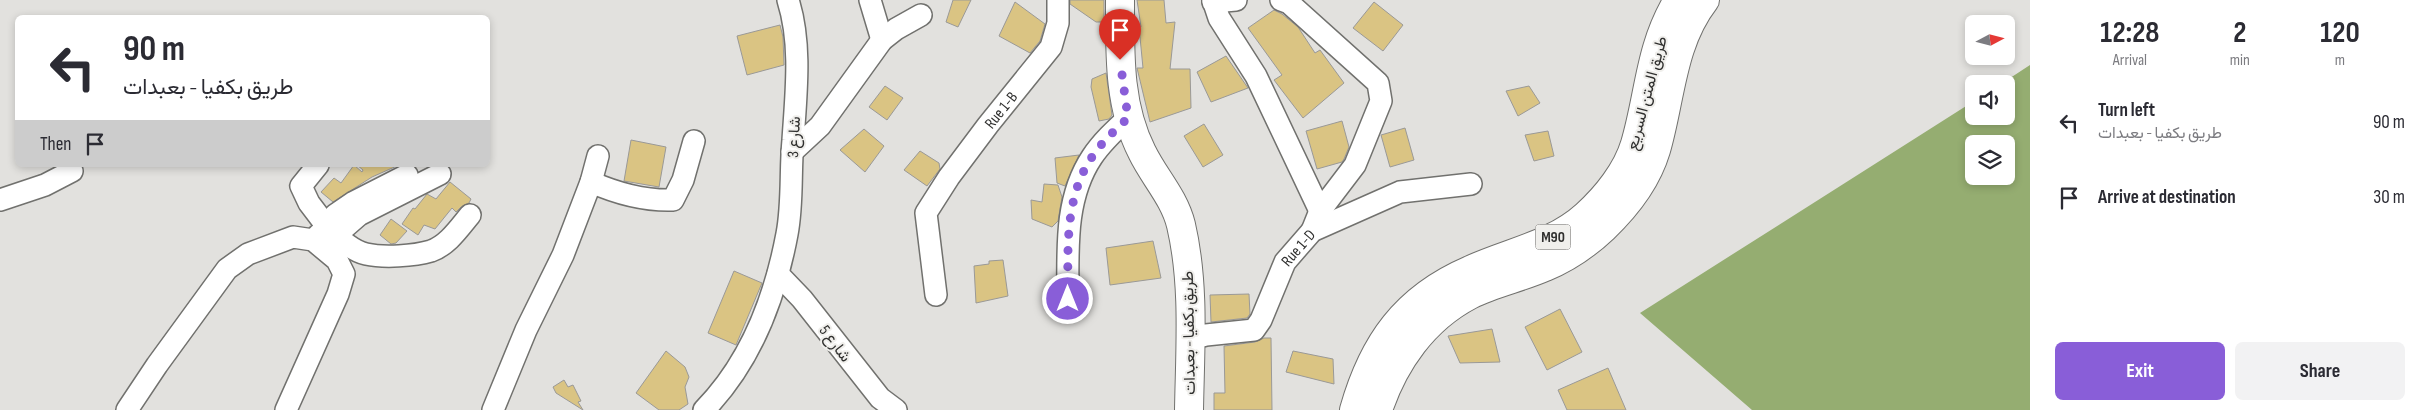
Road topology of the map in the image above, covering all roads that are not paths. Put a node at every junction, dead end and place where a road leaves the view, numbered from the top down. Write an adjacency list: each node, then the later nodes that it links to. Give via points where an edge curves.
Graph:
1 (788, 0): 14 (street, شارع 3, via 796,49)
2 (870, 0): 11 (street)
3 (1058, 0): 28 (street, Rue 1-B, via 1058,23 1051,47 949,176 926,213)
4 (1120, 0): 12 (main road, طريق بكفيا - بعبدات, via 1121,67)
5 (1236, 0): 9 (street)
6 (1280, 0): 23 (street, via 1289,3 1378,83 1381,90 1382,101 1354,165)
7 (1678, 0): 37 (main road, طريق المتن السريع / M90, via 1667,18 1652,60 1634,145 1621,173 1600,203 1563,233 1470,270 1438,287 1406,311 1381,341 1370,362)
8 (1705, 0): 38 (main road, طريق المتن السريع / M90, via 1691,22 1675,64 1656,150 1643,179 1625,206 1578,250 1545,267 1470,295 1446,310 1425,328 1404,354 1387,383)
9 (1213, 1): 23 (street, via 1219,18 1256,76)
10 (921, 15): 11 (street, via 896,28)
11 (882, 40): 14 (street, via 820,126)
12 (1128, 118): 29 (street, via 1091,157 1073,199 1068,237); 30 (main road, طريق بكفيا - بعبدات, via 1142,153 1166,190 1181,224 1189,274)
13 (694, 141): 20 (street, via 683,180 673,200 611,191)
14 (792, 152): 27 (street, شارع 3, via 787,233)
15 (598, 156): 20 (street)
16 (316, 167): 26 (street, via 301,186)
17 (72, 171): 22 (street, via 45,185)
18 (440, 174): 26 (street)
19 (407, 175): 26 (street, via 335,215)
20 (591, 182): 33 (street, via 563,255 526,330)
21 (1471, 184): 25 (street, Rue 1-D, via 1400,192)
22 (0, 200)
23 (1320, 211): 25 (street)
24 (470, 215): 26 (street, via 450,238 432,251 410,254 365,254)
25 (1312, 231): 30 (street, Rue 1-D, via 1286,262 1262,320 1254,330)
26 (326, 234): 31 (street, via 293,237 248,254 227,270 156,365); 32 (street, via 344,274 335,302)
27 (778, 274): 34 (street, شارع 3, via 744,357 732,378); 35 (street, شارع 5, via 802,299 880,398)
28 (936, 295)
29 (1068, 299)
30 (1190, 339): 36 (main road, طريق بكفيا - بعبدات)
31 (127, 410)
32 (286, 410)
33 (493, 410)
34 (704, 410)
35 (896, 410)
36 (1189, 410)
37 (1354, 410)
38 (1378, 410)

